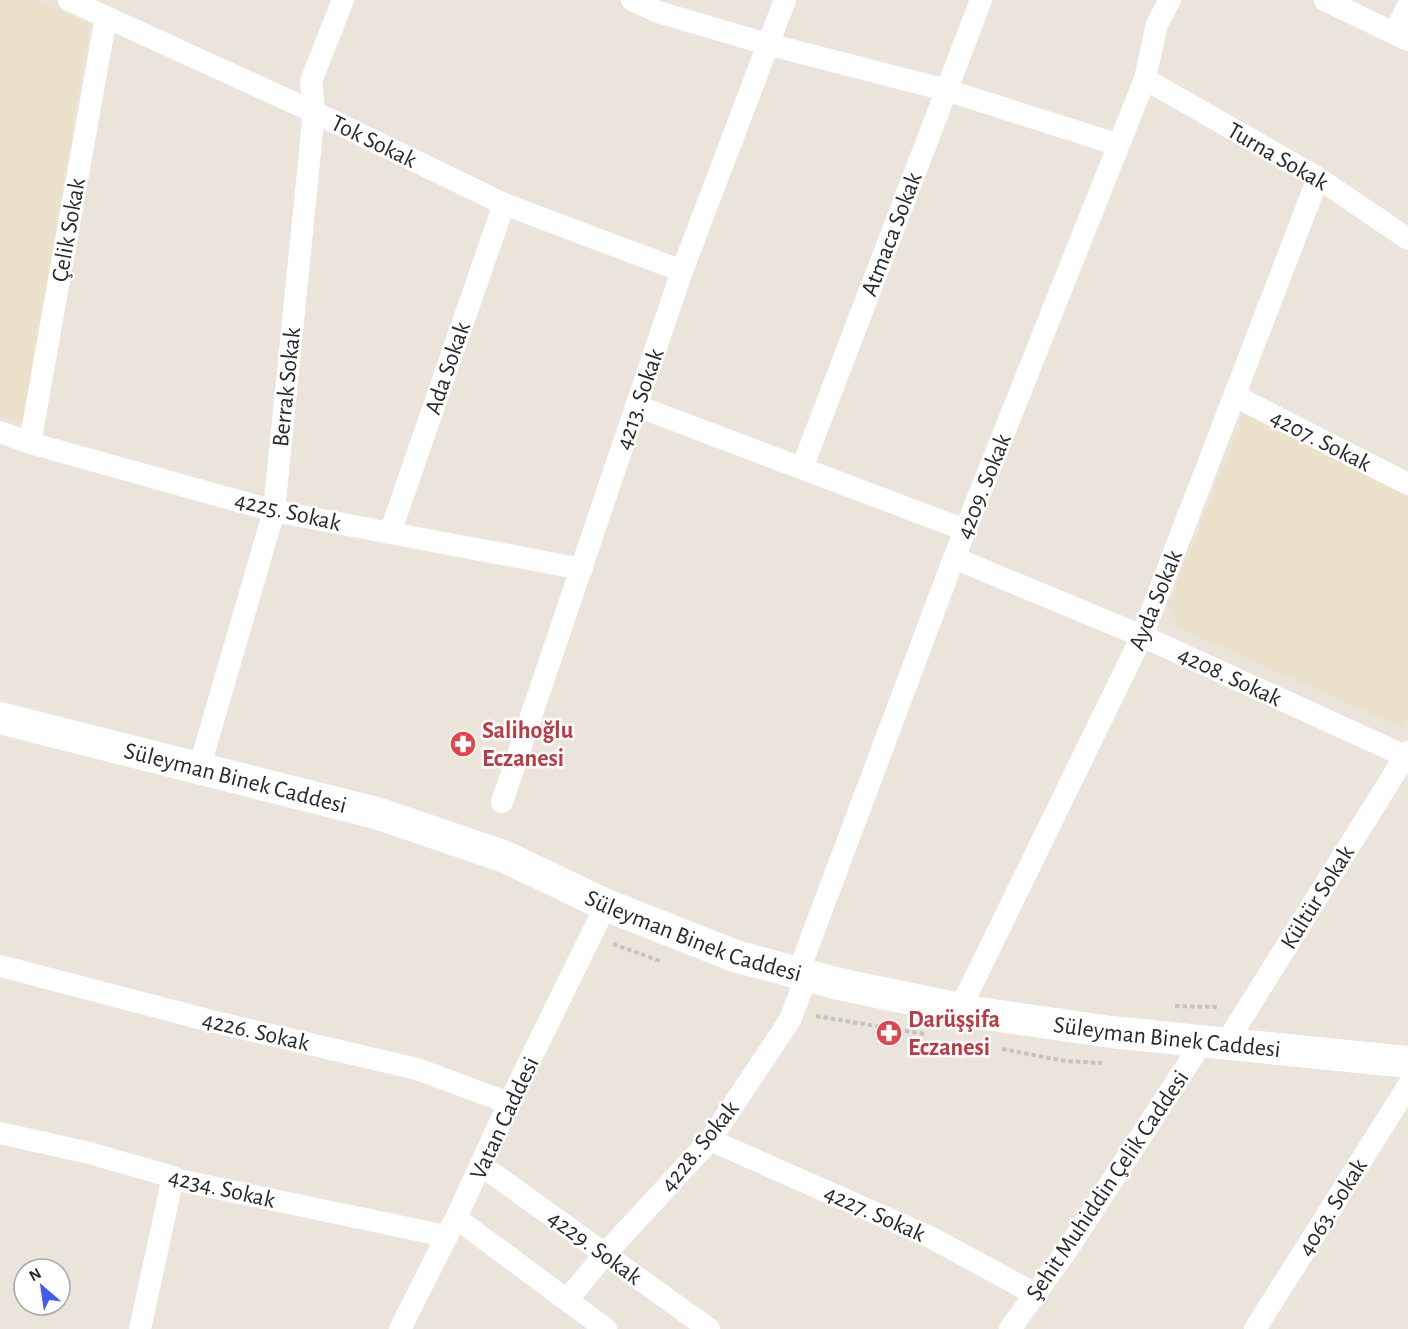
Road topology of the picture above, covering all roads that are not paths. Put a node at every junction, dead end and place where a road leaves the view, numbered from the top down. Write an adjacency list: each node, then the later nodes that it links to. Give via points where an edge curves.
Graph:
1 (69, 0): 9 (street, Tok Sokak)
2 (343, 0): 14 (street, Berrak Sokak, via 311,81)
3 (632, 0): 11 (street, via 658,12)
4 (784, 0): 11 (street, 4213. Sokak)
5 (981, 0): 13 (street, Atmaca Sokak)
6 (1170, 0): 12 (street, 4209. Sokak, via 1157,24)
7 (1326, 0): 10 (street)
8 (1408, 6): 10 (street)
9 (106, 16): 14 (street, Tok Sokak); 23 (street, Çelik Sokak)
10 (1401, 37)
11 (767, 44): 13 (street); 19 (street, 4213. Sokak)
12 (1145, 79): 15 (street, 4209. Sokak); 16 (street, Turna Sokak)
13 (946, 90): 15 (street); 24 (street, Atmaca Sokak)
14 (314, 112): 17 (street, Tok Sokak); 26 (street, Berrak Sokak)
15 (1119, 145): 27 (street, 4209. Sokak)
16 (1317, 178): 18 (street, Turna Sokak); 20 (street, Ayda Sokak)
17 (504, 204): 19 (street, Tok Sokak); 28 (street, Ada Sokak)
18 (1408, 239)
19 (682, 271): 21 (street, 4213. Sokak)
20 (1235, 396): 25 (street, 4207. Sokak); 31 (street, Ayda Sokak)
21 (637, 406): 24 (street); 30 (street, 4213. Sokak)
22 (0, 432): 23 (street, 4225. Sokak)
23 (30, 443): 26 (street, 4225. Sokak)
24 (802, 468): 27 (street)
25 (1408, 484)
26 (274, 511): 28 (street, 4225. Sokak); 34 (street, Berrak Sokak)
27 (965, 530): 29 (street, 4209. Sokak)
28 (390, 533): 30 (street, 4225. Sokak)
29 (954, 558): 31 (street, 4208. Sokak); 38 (street, 4209. Sokak)
30 (582, 569): 35 (street, 4213. Sokak)
31 (1142, 636): 33 (street, 4208. Sokak); 39 (street, Ayda Sokak)
32 (0, 718): 34 (street, Süleyman Binek Caddesi)
33 (1407, 754): 40 (street, Kültür Sokak)
34 (199, 769): 36 (street, Süleyman Binek Caddesi, via 376,813 503,856)
35 (502, 802)
36 (606, 905): 38 (street, Süleyman Binek Caddesi, via 735,956); 43 (street, Vatan Caddesi)
37 (0, 966): 43 (street, 4226. Sokak, via 417,1069)
38 (802, 974): 39 (street, Süleyman Binek Caddesi); 45 (street, 4228. Sokak, via 790,1020)
39 (960, 1009): 40 (street, Süleyman Binek Caddesi, via 1111,1032)
40 (1214, 1042): 41 (street, Süleyman Binek Caddesi); 50 (street, Şehit Muhiddin Çelik Caddesi)
41 (1408, 1062)
42 (1408, 1086): 57 (street, 4063. Sokak)
43 (509, 1103): 46 (street, Vatan Caddesi)
44 (0, 1133): 47 (street, 4234. Sokak)
45 (710, 1140): 49 (street, 4228. Sokak); 50 (street, 4227. Sokak, via 932,1238)
46 (481, 1165): 48 (street, Vatan Caddesi); 49 (street, 4229. Sokak)
47 (173, 1177): 48 (street, 4234. Sokak); 52 (street)
48 (451, 1227): 51 (street); 53 (street, Vatan Caddesi)
49 (605, 1254): 51 (street, 4228. Sokak); 55 (street, 4229. Sokak)
50 (1035, 1294): 56 (street, Şehit Muhiddin Çelik Caddesi)
51 (567, 1300): 54 (street)
52 (140, 1329)
53 (400, 1329)
54 (606, 1329)
55 (709, 1329)
56 (1010, 1329)
57 (1255, 1329)

